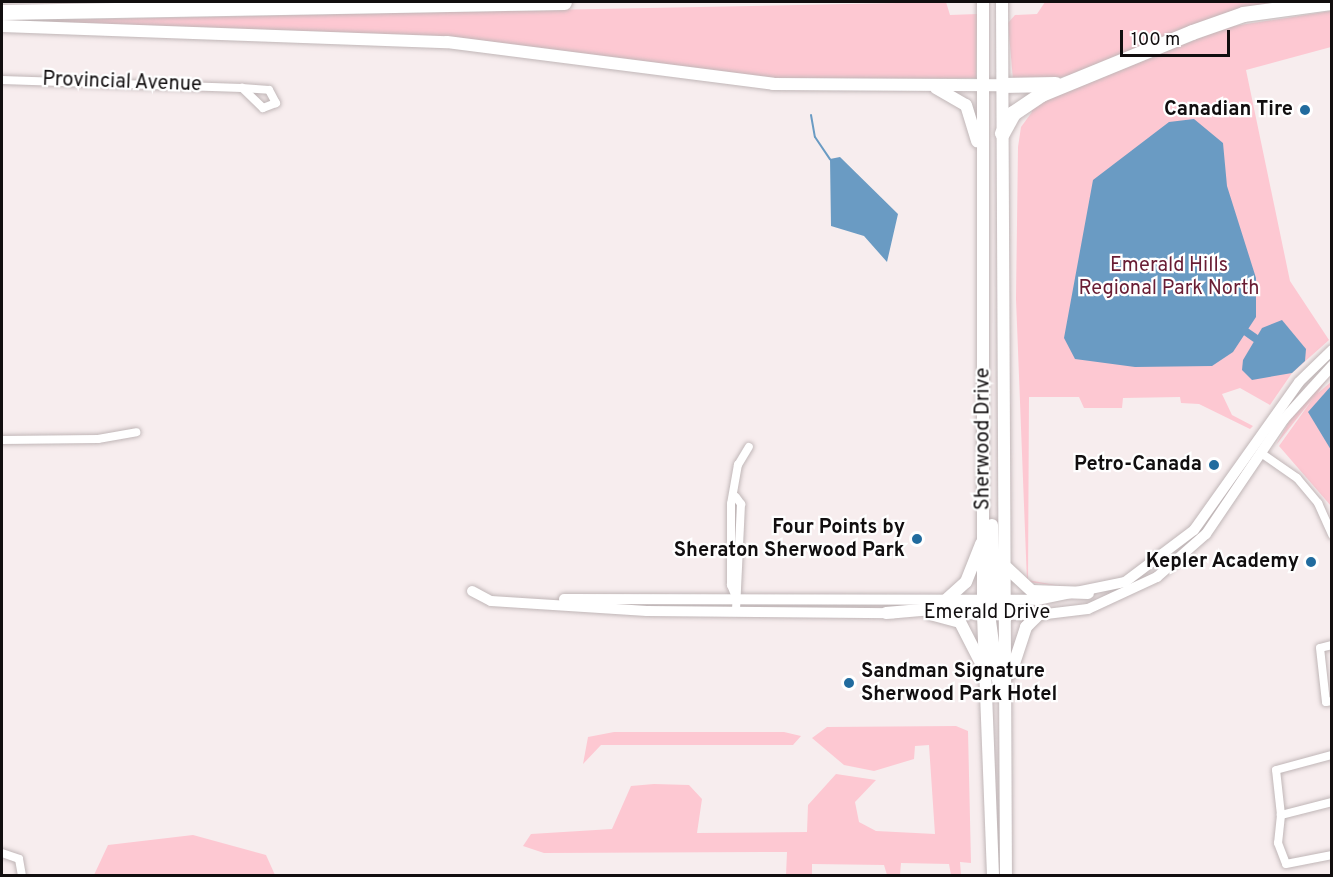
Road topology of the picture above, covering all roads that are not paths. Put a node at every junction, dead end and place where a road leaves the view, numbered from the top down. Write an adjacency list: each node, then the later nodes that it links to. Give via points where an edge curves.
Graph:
1 (564, 2): 5 (highway)
2 (1332, 2): 7 (highway, via 1242,14)
3 (1002, 6): 9 (main road, Sherwood Drive)
4 (983, 7): 11 (main road, Sherwood Drive)
5 (2, 12)
6 (2, 26): 10 (main road, via 447,42 773,84)
7 (1088, 79): 9 (highway); 13 (highway, via 1024,105)
8 (2, 80): 12 (street, Provincial Avenue)
9 (1002, 85): 11 (main road); 13 (main road, Sherwood Drive)
10 (933, 86): 11 (main road); 14 (main road, via 957,97 971,114)
11 (983, 86): 14 (main road, Sherwood Drive)
12 (242, 88)
13 (1002, 134): 24 (main road, Sherwood Drive)
14 (983, 190): 21 (main road, Sherwood Drive)
15 (1332, 350): 26 (street, Emerald Drive, via 1299,382 1227,488 1180,544 1145,571)
16 (1332, 366): 20 (street, Emerald Drive)
17 (136, 432): 18 (street, via 98,439)
18 (2, 440)
19 (749, 447): 27 (street, via 738,465 736,497 731,504 731,585)
20 (1261, 453): 22 (street, via 1297,478 1317,503); 34 (street, Emerald Drive, via 1206,534 1157,577 1088,609)
21 (984, 490): 23 (main road, Sherwood Drive); 30 (main road, via 991,506)
22 (1332, 535)
23 (984, 537): 28 (main road, via 966,582); 30 (main road, Sherwood Drive)
24 (1007, 568): 26 (main road, via 1032,591); 30 (main road, Sherwood Drive)
25 (472, 591): 29 (street, Emerald Drive, via 491,601)
26 (1089, 593): 30 (street, Emerald Drive)
27 (736, 597): 28 (street, Emerald Drive); 29 (street, Emerald Drive); 31 (street)
28 (948, 599): 30 (street, Emerald Drive)
29 (534, 601): 31 (street, Emerald Drive)
30 (991, 605): 32 (main road); 33 (street, Emerald Drive); 35 (main road, Sherwood Drive); 37 (main road, Sherwood Drive); 40 (main road)
31 (736, 612): 32 (street, Emerald Drive)
32 (886, 613): 33 (street, Emerald Drive)
33 (930, 614): 37 (main road, via 960,622)
34 (1038, 615): 35 (street, Emerald Drive); 38 (main road, via 1026,627)
35 (1007, 616): 38 (main road, Sherwood Drive)
36 (1332, 645): 39 (street, via 1320,648 1326,702)
37 (985, 674): 47 (main road, Sherwood Drive, via 993,768)
38 (1006, 688): 40 (main road, Sherwood Drive)
39 (1332, 701)
40 (1006, 714): 48 (main road, Sherwood Drive)
41 (1332, 755): 43 (street, via 1276,770)
42 (1332, 802): 43 (street)
43 (1281, 815): 45 (street, via 1278,843 1286,864)
44 (2, 853): 46 (street, via 19,858)
45 (1331, 856)
46 (22, 876)
47 (993, 876)
48 (1008, 876)

